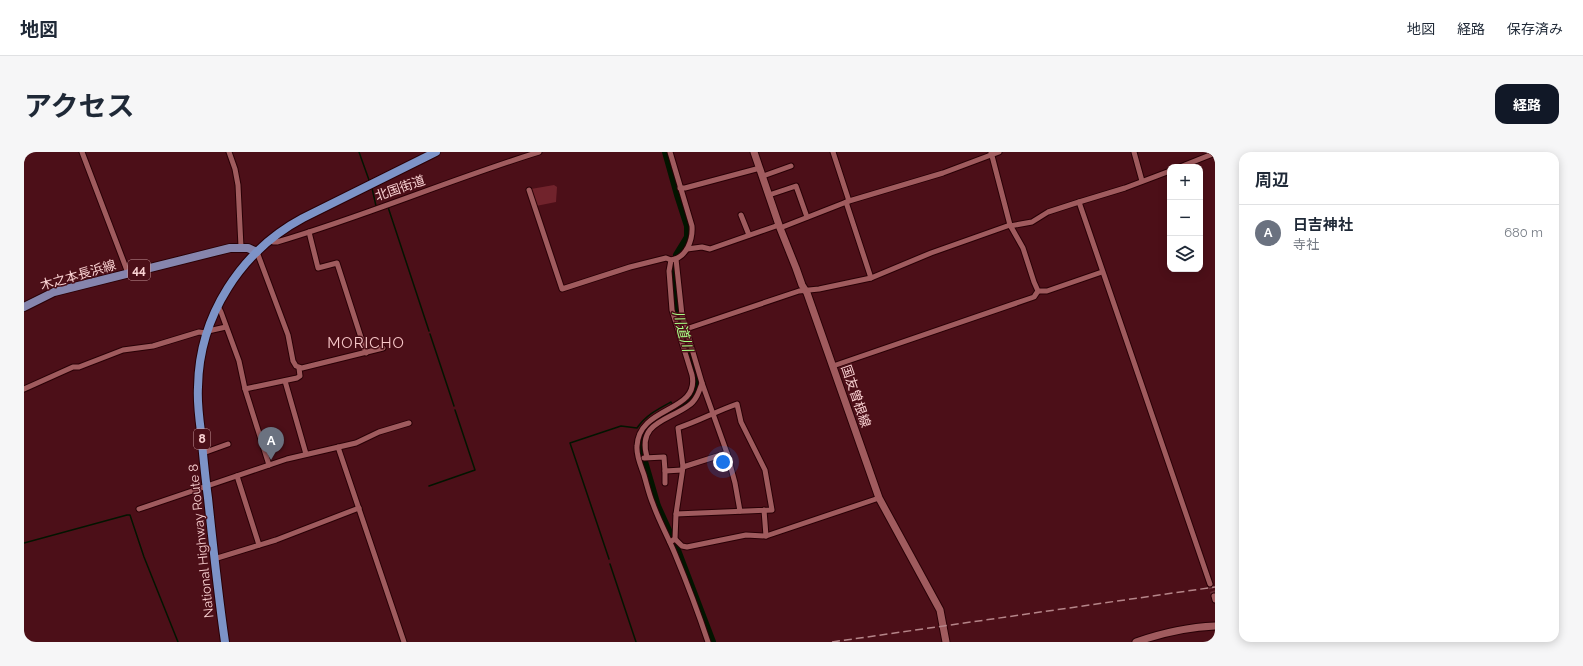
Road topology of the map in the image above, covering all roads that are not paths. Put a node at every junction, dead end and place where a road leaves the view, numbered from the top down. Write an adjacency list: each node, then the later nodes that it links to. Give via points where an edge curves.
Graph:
1 (82, 152): 36 (street)
2 (229, 152): 31 (street, via 238,185)
3 (436, 152): 30 (highway, National Highway Route 8 / 8, via 298,220)
4 (539, 152): 12 (street, 北国街道)
5 (670, 152): 19 (street)
6 (754, 152): 15 (main road, 国友曽根線)
7 (833, 152): 22 (street)
8 (999, 152): 10 (street)
9 (1134, 152): 18 (street)
10 (992, 153): 22 (street, via 937,175); 26 (street)
11 (1214, 153): 13 (street)
12 (520, 155): 28 (street, 北国街道)
13 (1187, 164)
14 (791, 166): 17 (street)
15 (760, 168): 17 (main road, 国友曽根線); 19 (street)
16 (1167, 172): 18 (street)
17 (763, 176): 21 (main road, 国友曽根線)
18 (1142, 181): 23 (street)
19 (680, 188): 32 (street, via 692,226 692,238)
20 (529, 190): 34 (street, via 562,289 630,266 666,258)
21 (769, 195): 25 (street, via 796,186); 27 (main road, 国友曽根線)
22 (847, 202): 25 (street); 37 (street)
23 (1079, 202): 26 (street, via 1048,212 1032,222); 35 (street)
24 (741, 215): 29 (street)
25 (807, 217): 27 (street)
26 (1010, 226): 37 (street, via 930,253); 39 (street, via 1023,248)
27 (779, 227): 29 (street); 38 (main road, 国友曽根線)
28 (309, 232): 30 (street, 北国街道, via 277,242); 46 (street, via 318,268 337,263)
29 (750, 235): 32 (street, via 710,249)
30 (269, 239): 33 (highway, National Highway Route 8 / 8)
31 (241, 247): 33 (main road, 木之本長浜線 / 44); 36 (main road, 木之本長浜線 / 44)
32 (687, 248): 34 (street)
33 (257, 252): 40 (highway, National Highway Route 8 / 8, via 236,276); 48 (street, via 288,335 293,361)
34 (674, 259): 43 (street, via 680,308); 60 (street, via 669,271 672,310 692,375 691,390 684,400 651,418 643,428 638,436 637,445)
35 (1102, 272): 39 (street, via 1050,290); 78 (street)
36 (128, 273): 41 (main road, 木之本長浜線 / 44, via 54,292)
37 (871, 278): 38 (street)
38 (805, 290): 43 (street); 47 (main road, 国友曽根線)
39 (1038, 291): 47 (street, via 1034,297)
40 (218, 306): 42 (street); 44 (highway, National Highway Route 8 / 8)
41 (24, 307)
42 (226, 326): 44 (street); 52 (street)
43 (686, 329): 50 (street)
44 (207, 332): 51 (street, via 198,332 153,346 122,350 73,367); 57 (highway, National Highway Route 8 / 8, via 200,361 198,386)
45 (383, 348): 46 (street)
46 (366, 353): 48 (street)
47 (833, 366): 67 (main road, 国友曽根線)
48 (299, 368): 49 (street, via 299,377)
49 (285, 381): 52 (street); 59 (street)
50 (702, 383): 53 (street); 60 (street, via 698,395 689,406 657,423 650,430)
51 (24, 389)
52 (246, 389): 61 (street)
53 (713, 413): 58 (street); 62 (street, via 678,428); 70 (street, via 737,404 742,422 765,470 772,510)
54 (408, 423): 56 (street, via 379,432 356,443)
55 (228, 444): 57 (street)
56 (338, 447): 59 (street); 68 (street)
57 (203, 453): 66 (highway, National Highway Route 8 / 8)
58 (727, 453): 62 (street); 71 (street, via 736,483)
59 (306, 454): 61 (street)
60 (643, 459): 63 (street, via 664,457); 75 (street, via 653,505)
61 (269, 465): 64 (street)
62 (682, 469): 63 (street); 72 (street)
63 (665, 471): 65 (street)
64 (237, 476): 66 (street); 76 (street)
65 (665, 483)
66 (206, 487): 69 (street); 77 (highway, National Highway Route 8 / 8)
67 (879, 498): 73 (street); 83 (main road, 国友曽根線, via 940,610)
68 (359, 508): 76 (street); 81 (street)
69 (139, 509)
70 (764, 510): 71 (street); 73 (street)
71 (740, 511): 72 (street)
72 (676, 514): 74 (street)
73 (766, 536): 74 (street, via 746,535 687,547)
74 (675, 539): 75 (street)
75 (670, 542): 82 (street)
76 (260, 545): 77 (street)
77 (214, 559): 80 (highway, National Highway Route 8 / 8)
78 (1210, 584)
79 (1215, 626): 84 (main road, via 1180,629)
80 (224, 642)
81 (404, 642)
82 (708, 642)
83 (946, 642)
84 (1136, 642)

